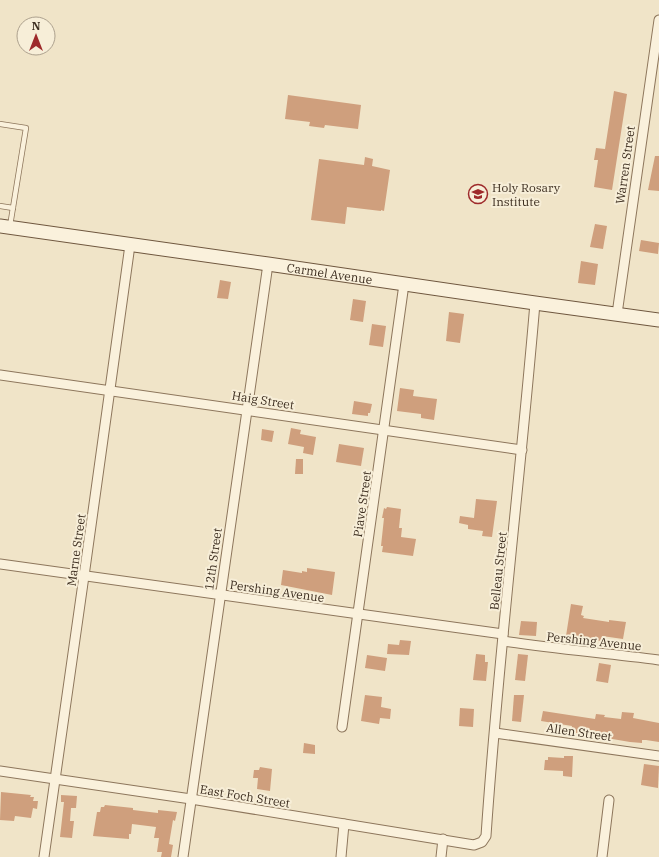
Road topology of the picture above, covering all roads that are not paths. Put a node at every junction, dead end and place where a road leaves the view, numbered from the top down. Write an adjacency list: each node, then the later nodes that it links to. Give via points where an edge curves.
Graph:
1 (659, 20): 10 (street, Warren Street)
2 (0, 124): 4 (lane, via 26,128)
3 (0, 206): 4 (lane)
4 (13, 208): 5 (lane)
5 (5, 227): 6 (main road, Carmel Avenue)
6 (130, 245): 7 (main road, Carmel Avenue); 13 (street, Marne Street)
7 (268, 264): 8 (main road, Carmel Avenue); 14 (street, 12th Street)
8 (404, 284): 9 (main road, Carmel Avenue); 15 (street, Piave Street)
9 (535, 303): 10 (main road, Carmel Avenue); 16 (street, Belleau Street)
10 (617, 314): 11 (main road, Carmel Avenue)
11 (659, 320)
12 (0, 375): 13 (street, Haig Street)
13 (110, 390): 14 (street, Haig Street); 18 (street, Marne Street)
14 (247, 410): 15 (street, Haig Street); 19 (street, 12th Street)
15 (384, 431): 16 (street, Haig Street); 20 (street, Piave Street)
16 (522, 450): 21 (street, Belleau Street)
17 (0, 564): 18 (street, Pershing Avenue)
18 (84, 576): 19 (street, Pershing Avenue); 27 (street, Marne Street)
19 (220, 595): 20 (street, Pershing Avenue); 28 (street, 12th Street)
20 (358, 614): 21 (street, Pershing Avenue); 23 (street, Piave Street)
21 (503, 637): 22 (street, Pershing Avenue, via 548,648); 24 (street, Belleau Street)
22 (659, 660)
23 (342, 727)
24 (495, 733): 25 (street, Allen Street); 32 (street, Belleau Street)
25 (659, 756)
26 (0, 771): 27 (street, East Foch Street)
27 (55, 779): 28 (street, East Foch Street); 33 (street, Marne Street)
28 (191, 800): 30 (street, East Foch Street); 34 (street, 12th Street)
29 (609, 800): 37 (street)
30 (344, 824): 31 (street, East Foch Street); 35 (street)
31 (443, 839): 32 (street, East Foch Street, via 474,845); 36 (street)
32 (484, 840)
33 (44, 857)
34 (183, 857)
35 (341, 857)
36 (442, 857)
37 (602, 857)

